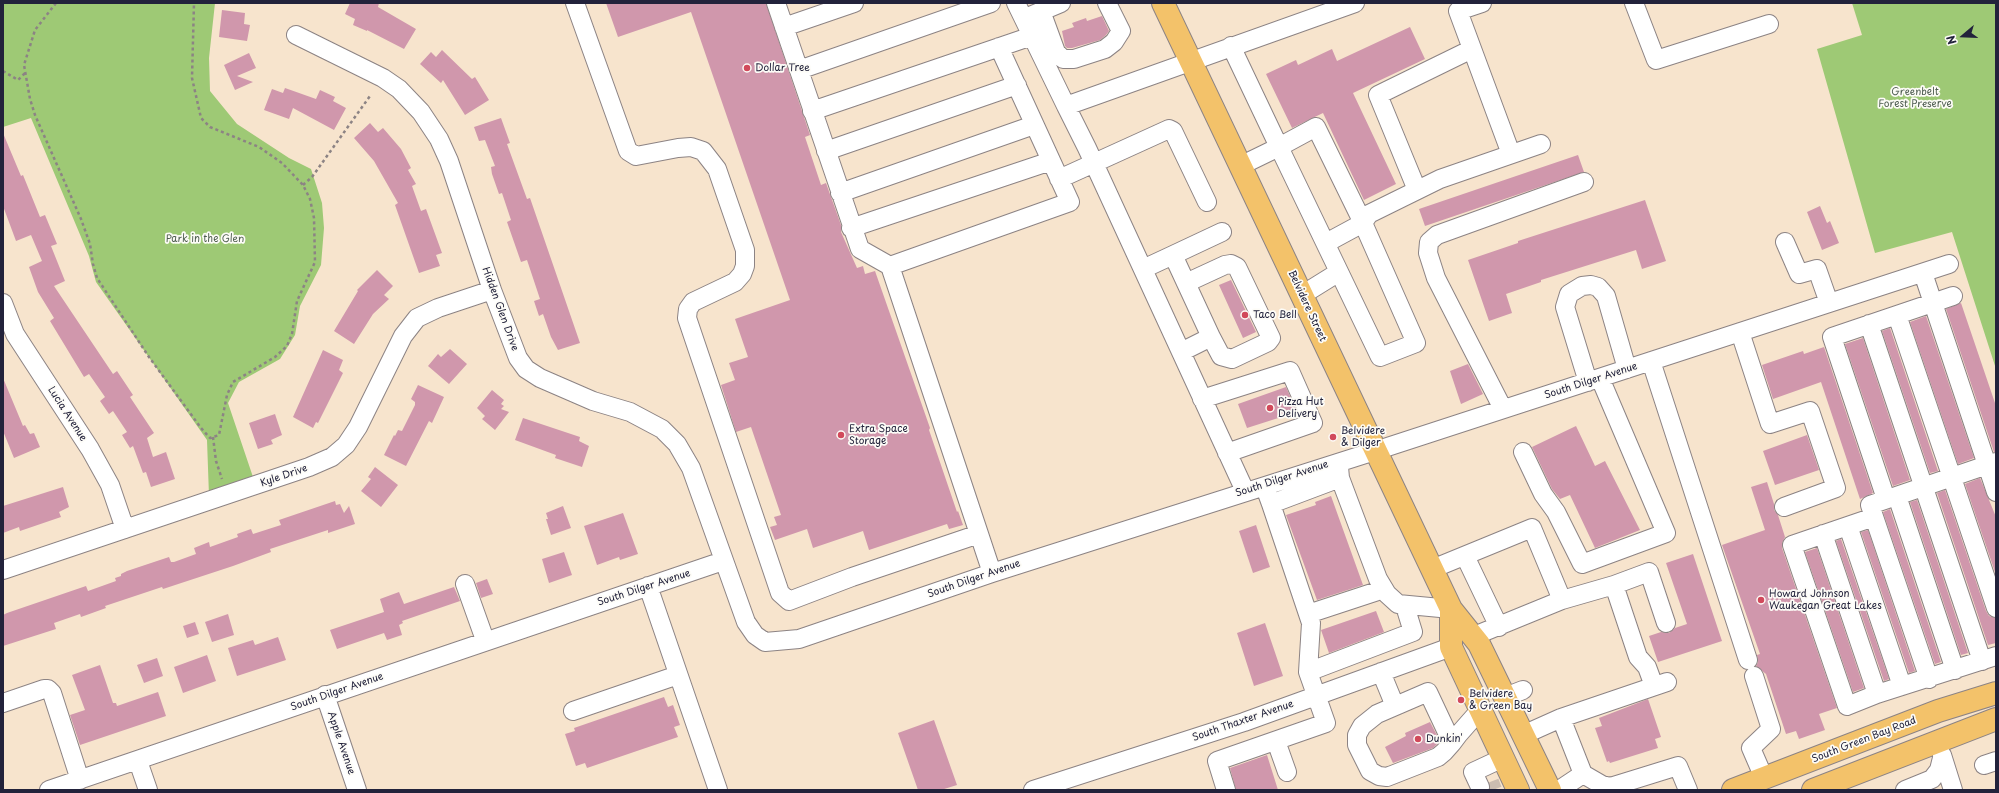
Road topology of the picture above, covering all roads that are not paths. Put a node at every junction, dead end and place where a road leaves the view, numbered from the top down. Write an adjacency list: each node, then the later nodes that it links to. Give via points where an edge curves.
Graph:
1 (575, 3): 82 (street, via 628,151 636,156 691,147 703,152 717,169 745,250 745,266 735,282 693,302 688,309 687,318 780,593 789,601)
2 (776, 3): 14 (street)
3 (854, 3): 14 (street)
4 (991, 3): 21 (street)
5 (1061, 3): 12 (street)
6 (1108, 3): 12 (street, via 1121,31 1114,42 1105,49 1074,59 1063,59 1056,52)
7 (1163, 3): 20 (main road, Belvidere Street)
8 (1355, 3): 17 (street)
9 (1482, 3): 19 (street, via 1458,12)
10 (1634, 3): 13 (street, via 1656,60)
11 (1020, 11): 12 (street); 16 (street)
12 (1040, 12)
13 (1769, 24)
14 (784, 27): 21 (street)
15 (296, 35): 50 (street, Hidden Glen Drive, via 383,78 399,89 421,112 439,139 449,161)
16 (1032, 36): 18 (street); 23 (street)
17 (1232, 46): 20 (street); 27 (street)
18 (999, 47): 22 (street); 24 (street)
19 (1472, 48): 29 (street); 35 (street, via 1378,95)
20 (1191, 61): 23 (street); 32 (main road, Belvidere Street)
21 (799, 70): 24 (street)
22 (1017, 85): 25 (street); 28 (street)
23 (1066, 106): 31 (street)
24 (812, 111): 28 (street)
25 (1034, 125): 30 (street); 36 (street)
26 (1541, 144): 29 (street)
27 (1279, 147): 32 (street); 38 (street, via 1316,127); 42 (street)
28 (826, 151): 36 (street)
29 (1511, 154): 35 (street, via 1440,179)
30 (1051, 161): 33 (street); 39 (street)
31 (1094, 163): 33 (street); 37 (street, via 1169,129 1173,131); 46 (street)
32 (1240, 166): 51 (main road, Belvidere Street)
33 (1059, 179): 45 (street, via 1070,202)
34 (1584, 182): 65 (street, via 1436,235 1429,242 1428,253 1436,278)
35 (1417, 190): 38 (street, via 1369,214)
36 (840, 193): 39 (street)
37 (1207, 202)
38 (1363, 223): 42 (street); 47 (street, via 1416,343 1380,357)
39 (851, 228): 45 (street, via 860,249)
40 (1222, 232): 43 (street)
41 (1785, 242): 54 (street, via 1798,274 1817,269)
42 (1326, 243): 47 (street)
43 (1173, 256): 46 (street); 49 (street)
44 (1949, 264): 48 (street, South Dilger Avenue)
45 (890, 266): 82 (street)
46 (1143, 269): 60 (street)
47 (1339, 272): 51 (street)
48 (1923, 273): 54 (street, South Dilger Avenue); 55 (street)
49 (1186, 283): 59 (street); 59 (street, via 1225,265 1232,264 1237,267 1270,338 1268,342 1232,359 1221,356)
50 (492, 290): 81 (street, Kyle Drive, via 438,308 417,318 403,336 358,428 346,445 332,458); 85 (street, Hidden Glen Drive, via 518,358 526,369 540,378 593,401 630,412 662,429 677,444 691,468)
51 (1302, 295): 66 (main road, Belvidere Street)
52 (1953, 296): 55 (street)
53 (3, 303): 81 (street, Lucia Avenue, via 15,334 90,449 110,485)
54 (1829, 303): 58 (street, South Dilger Avenue)
55 (1933, 303): 56 (street); 69 (street)
56 (1898, 315): 57 (street); 71 (street)
57 (1869, 324): 73 (street); 76 (street, via 1832,337)
58 (1740, 332): 61 (street, South Dilger Avenue); 78 (street, via 1770,424 1810,411 1836,488)
59 (1211, 337): 60 (street)
60 (1181, 352): 64 (street)
61 (1651, 361): 62 (street, South Dilger Avenue); 129 (street, via 1771,729 1751,748)
62 (1627, 369): 63 (street, South Dilger Avenue); 63 (street, via 1606,296 1598,287 1582,286 1569,294 1566,307)
63 (1594, 380): 65 (street, South Dilger Avenue); 67 (street, via 1666,533 1582,564)
64 (1202, 399): 68 (street); 68 (street, via 1290,371 1313,423)
65 (1503, 409): 66 (street, South Dilger Avenue)
66 (1375, 451): 70 (street, South Dilger Avenue); 86 (main road, Belvidere Street)
67 (1523, 452)
68 (1227, 453): 74 (street)
69 (1992, 463): 71 (street); 75 (street)
70 (1339, 470): 72 (street, South Dilger Avenue); 77 (street); 92 (street, via 1378,579)
71 (1952, 477): 73 (street); 95 (street)
72 (1264, 485): 74 (street, South Dilger Avenue); 77 (street)
73 (1923, 486): 76 (street); 103 (street)
74 (1245, 491): 88 (street, South Dilger Avenue)
75 (1996, 492)
76 (1892, 497): 79 (street, via 1870,505); 104 (street)
77 (1271, 504): 97 (street)
78 (1784, 507)
79 (1874, 517): 80 (street); 108 (street)
80 (1848, 526): 83 (street); 109 (street)
81 (125, 529): 87 (street, Kyle Drive)
82 (979, 534): 88 (street)
83 (1823, 534): 111 (street); 111 (street, via 1792,545 1846,706)
84 (1465, 556): 86 (street); 93 (street, via 1532,528); 99 (street)
85 (723, 561): 88 (street, South Dilger Avenue, via 746,622 755,635 765,642 799,639); 91 (street, South Dilger Avenue)
86 (1432, 569): 96 (main road, Belvidere Street)
87 (3, 570)
88 (992, 573)
89 (465, 584): 101 (street)
90 (1614, 585): 93 (street); 98 (street, via 1649,572); 118 (street, via 1638,657 1660,684)
91 (648, 586): 101 (street, South Dilger Avenue); 107 (street)
92 (1384, 589): 94 (street, via 1398,604); 97 (street)
93 (1562, 600): 99 (street)
94 (1405, 606): 96 (street); 105 (street, via 1413,632)
95 (1996, 608)
96 (1450, 609): 100 (main road, Belvidere Street); 102 (main road, Belvidere Street)
97 (1308, 614): 105 (street, via 1312,623)
98 (1666, 623)
99 (1499, 627): 100 (street)
100 (1474, 636): 121 (main road, Belvidere Street, via 1514,694)
101 (486, 640): 113 (street, South Dilger Avenue)
102 (1451, 647): 106 (street, South Thaxter Avenue); 116 (main road, Belvidere Street)
103 (1989, 659): 104 (street)
104 (1955, 670): 108 (street)
105 (1308, 672): 112 (street)
106 (1381, 672): 112 (street, South Thaxter Avenue); 115 (street)
107 (678, 675): 117 (street); 136 (street)
108 (1929, 679): 109 (street)
109 (1902, 686): 111 (street)
110 (1996, 693): 129 (main road, South Green Bay Road, via 1938,711)
111 (1877, 694)
112 (1316, 695): 123 (street, via 1326,723); 137 (street, South Thaxter Avenue, via 1244,722)
113 (325, 696): 126 (street, South Dilger Avenue); 135 (street, Apple Avenue)
114 (3, 703): 130 (street, via 48,689 52,693)
115 (1395, 706): 122 (street, via 1428,692); 122 (street, via 1377,714 1362,726 1357,736 1358,745 1370,770 1379,776 1398,774 1438,756)
116 (1480, 710): 120 (main road, Belvidere Street); 122 (street)
117 (573, 711)
118 (1561, 718): 121 (street); 128 (street)
119 (1996, 719): 124 (main road)
120 (1491, 734): 122 (street); 125 (main road, Belvidere Street)
121 (1523, 734): 140 (main road, Belvidere Street)
122 (1455, 739)
123 (1276, 741): 127 (street); 138 (street, via 1217,761)
124 (1941, 749): 132 (street, via 1938,770 1932,779); 144 (main road); 145 (street)
125 (1503, 758): 131 (street, via 1474,772); 139 (main road, Belvidere Street)
126 (138, 761): 130 (street, South Dilger Avenue); 134 (street)
127 (1287, 772)
128 (1583, 774): 141 (street); 142 (street, via 1602,785 1610,786 1678,766)
129 (1764, 778): 143 (main road, South Green Bay Road)
130 (80, 780): 133 (street, South Dilger Avenue)
131 (1479, 784)
132 (1914, 789)
133 (49, 790)
134 (148, 790)
135 (356, 790)
136 (718, 790)
137 (1033, 790)
138 (1226, 790)
139 (1518, 790)
140 (1550, 790)
141 (1559, 790)
142 (1688, 790)
143 (1733, 790)
144 (1813, 790)
145 (1953, 790)

